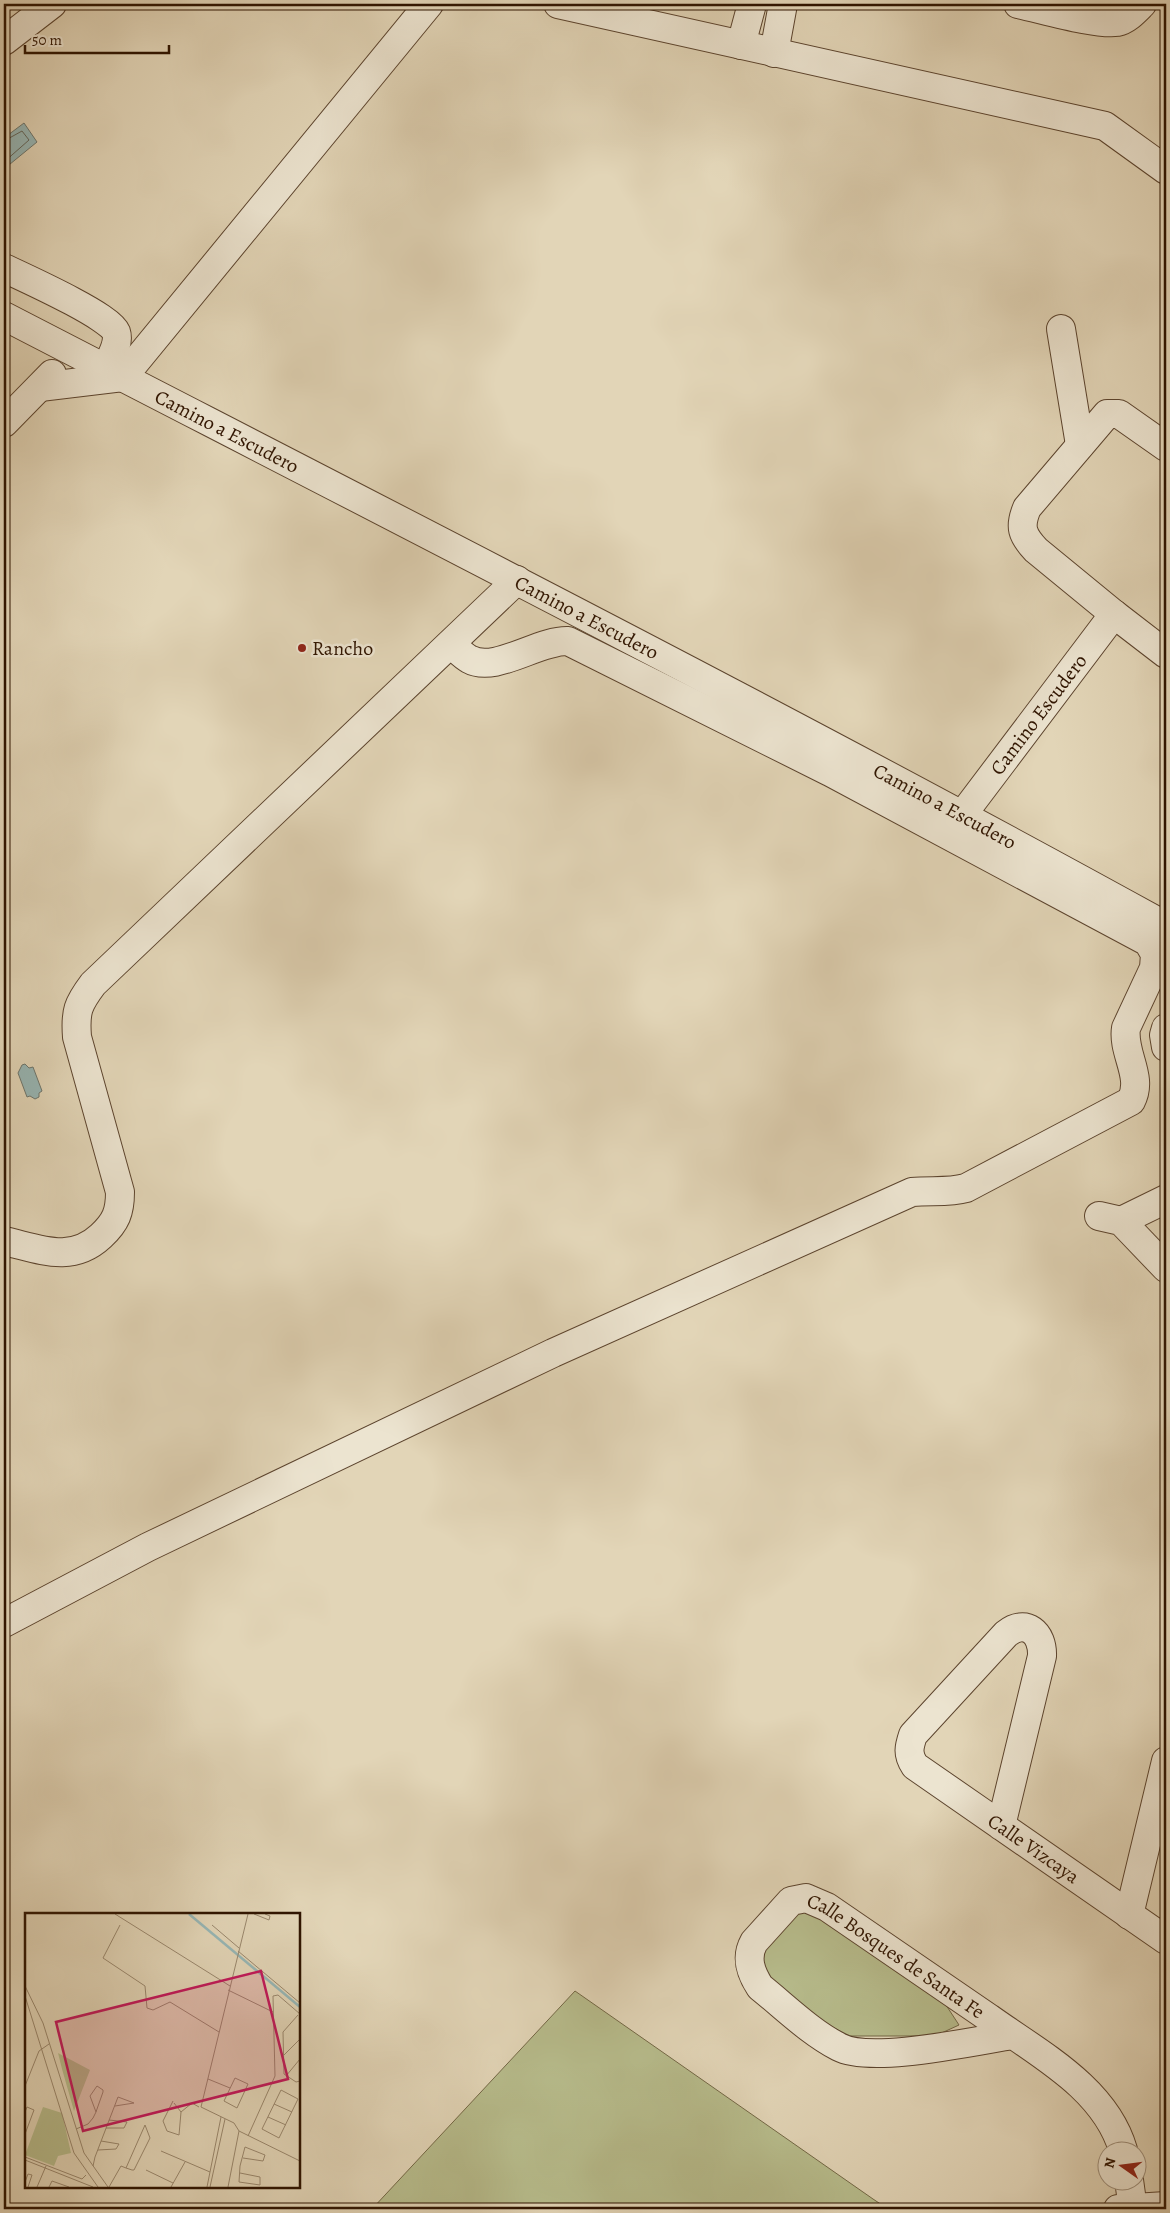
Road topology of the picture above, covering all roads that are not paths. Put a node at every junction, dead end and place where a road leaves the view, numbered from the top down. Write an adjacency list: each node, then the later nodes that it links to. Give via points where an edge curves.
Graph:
1 (52, 4): 8 (street)
2 (429, 4): 16 (street)
3 (558, 4): 9 (street)
4 (752, 4): 9 (street)
5 (783, 4): 10 (street)
6 (1018, 4): 7 (street, via 1104,22 1119,22)
7 (1133, 7)
8 (4, 41)
9 (741, 45): 10 (street)
10 (774, 53): 11 (street, via 1105,126)
11 (1166, 170)
12 (4, 268): 16 (street, via 107,321 117,338)
13 (4, 316): 15 (street, Camino a Escudero)
14 (1061, 329): 19 (street)
15 (72, 351): 16 (street, Camino a Escudero); 17 (street)
16 (114, 373): 17 (street); 21 (street, Camino a Escudero)
17 (40, 387): 18 (street)
18 (4, 423)
19 (1080, 445): 20 (street, via 1107,414 1114,413); 22 (street, via 1027,508 1022,526 1025,538 1036,550)
20 (1166, 447)
21 (517, 580): 23 (street); 25 (street, Camino a Escudero)
22 (1114, 614): 24 (street); 25 (street, Camino Escudero)
23 (451, 644): 30 (street, via 93,984 80,1000 76,1016 77,1037 120,1192 119,1214 114,1224 91,1246 80,1251 59,1252); 32 (street, via 468,659 488,663 548,643 568,641 830,772 1148,942 1155,954 1154,968 1124,1039 1136,1092 1131,1101 966,1188 912,1192 553,1353 148,1547)
24 (1166, 654)
25 (963, 814): 26 (street, Camino a Escudero)
26 (1166, 926)
27 (1166, 1028): 28 (street)
28 (1166, 1047)
29 (1166, 1199): 31 (street, via 1110,1219)
30 (4, 1241)
31 (1166, 1268)
32 (4, 1623)
33 (1166, 1760): 35 (street)
34 (1001, 1826): 34 (street, Calle Vizcaya, via 1042,1656 1039,1638 1028,1628 1017,1626 913,1735 908,1751 915,1766); 35 (street, Calle Vizcaya)
35 (1129, 1915): 36 (street, Calle Vizcaya)
36 (1166, 1940)
37 (1013, 2035): 37 (street, Calle Bosques de Santa Fe, via 827,1907 806,1898 791,1901 754,1942 750,1951 752,1970 760,1987 822,2037 841,2048 864,2054 889,2053); 38 (street, Calle Bosques de Santa Fe, via 1072,2078)
38 (1100, 2104): 39 (street); 40 (street, Calle Bosques de Santa Fe)
39 (1106, 2140)
40 (1119, 2140)
41 (1117, 2190): 44 (street)
42 (1127, 2190): 44 (street)
43 (1166, 2206): 44 (street)
44 (1124, 2209)

